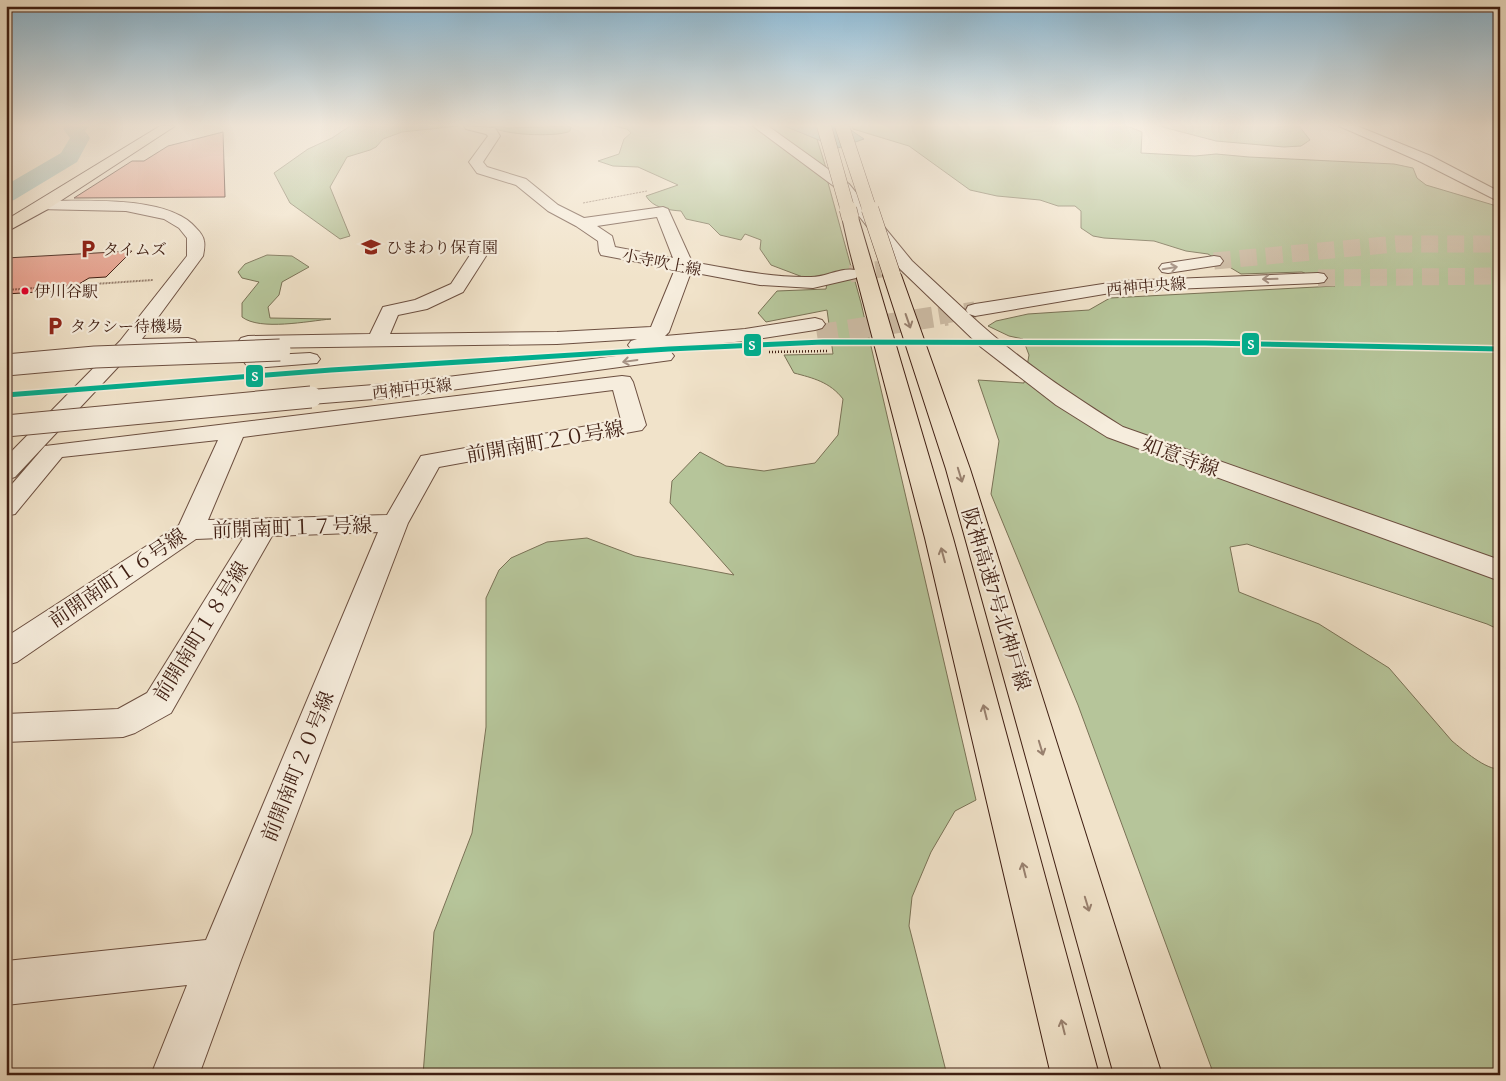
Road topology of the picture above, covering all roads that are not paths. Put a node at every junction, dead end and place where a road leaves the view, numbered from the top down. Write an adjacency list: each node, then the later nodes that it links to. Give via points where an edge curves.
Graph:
1 (90, 176): 8 (main road)
2 (496, 176): 9 (street, 小寺吹上線, via 521,182 553,208)
3 (829, 176): 14 (street, via 844,187)
4 (838, 176): 37 (main road, 阪神高速7号北神戸線, one-way to 4, bridge, via 982,701)
5 (862, 176): 14 (main road, 阪神高速7号北神戸線, bridge)
6 (1459, 176): 7 (street)
7 (1500, 198)
8 (43, 206): 10 (main road); 18 (street, via 146,209 170,216 188,226 196,239 195,256)
9 (582, 223): 13 (street, 小寺吹上線, via 606,239 608,251); 13 (street, via 663,212)
10 (6, 227)
11 (478, 256): 17 (street, via 457,288 420,305 390,311)
12 (1214, 261): 16 (street, 西神中央線, one-way to 12, via 1122,286 970,304)
13 (685, 266): 15 (street, 小寺吹上線, via 760,280 813,283); 17 (street, via 659,332 556,338)
14 (899, 270): 31 (street, 如意寺線, via 1064,400 1115,432); 38 (main road, 阪神高速7号北神戸線, one-way to 38)
15 (850, 274)
16 (1318, 278)
17 (378, 340): 18 (street)
18 (127, 345): 25 (street)
19 (542, 350): 20 (street, bridge, via 280,350 95,357); 21 (street, 西神中央線, one-way to 21, via 745,334 820,337); 22 (street, 西神中央線)
20 (6, 365)
21 (597, 366): 23 (street, 西神中央線, bridge, via 399,390); 25 (street, via 174,421)
22 (6, 374)
23 (6, 426)
24 (234, 431): 27 (street, 前開南町２０号線, via 54,451); 28 (street, 前開南町２０号線, via 622,382 634,425 430,461); 30 (street, 前開南町１６号線)
25 (12, 450): 26 (street)
26 (6, 472)
27 (6, 508)
28 (395, 523): 29 (street, 前開南町１７号線); 34 (street, 前開南町２０号線)
29 (263, 529): 30 (street, 前開南町１７号線); 33 (street, 前開南町１８号線, via 159,703 123,723)
30 (190, 530): 32 (street, 前開南町１６号線)
31 (1500, 570)
32 (6, 653)
33 (6, 728)
34 (219, 960): 35 (street); 36 (street, 前開南町２０号線)
35 (6, 983)
36 (176, 1075)
37 (1075, 1075)
38 (1138, 1075)

